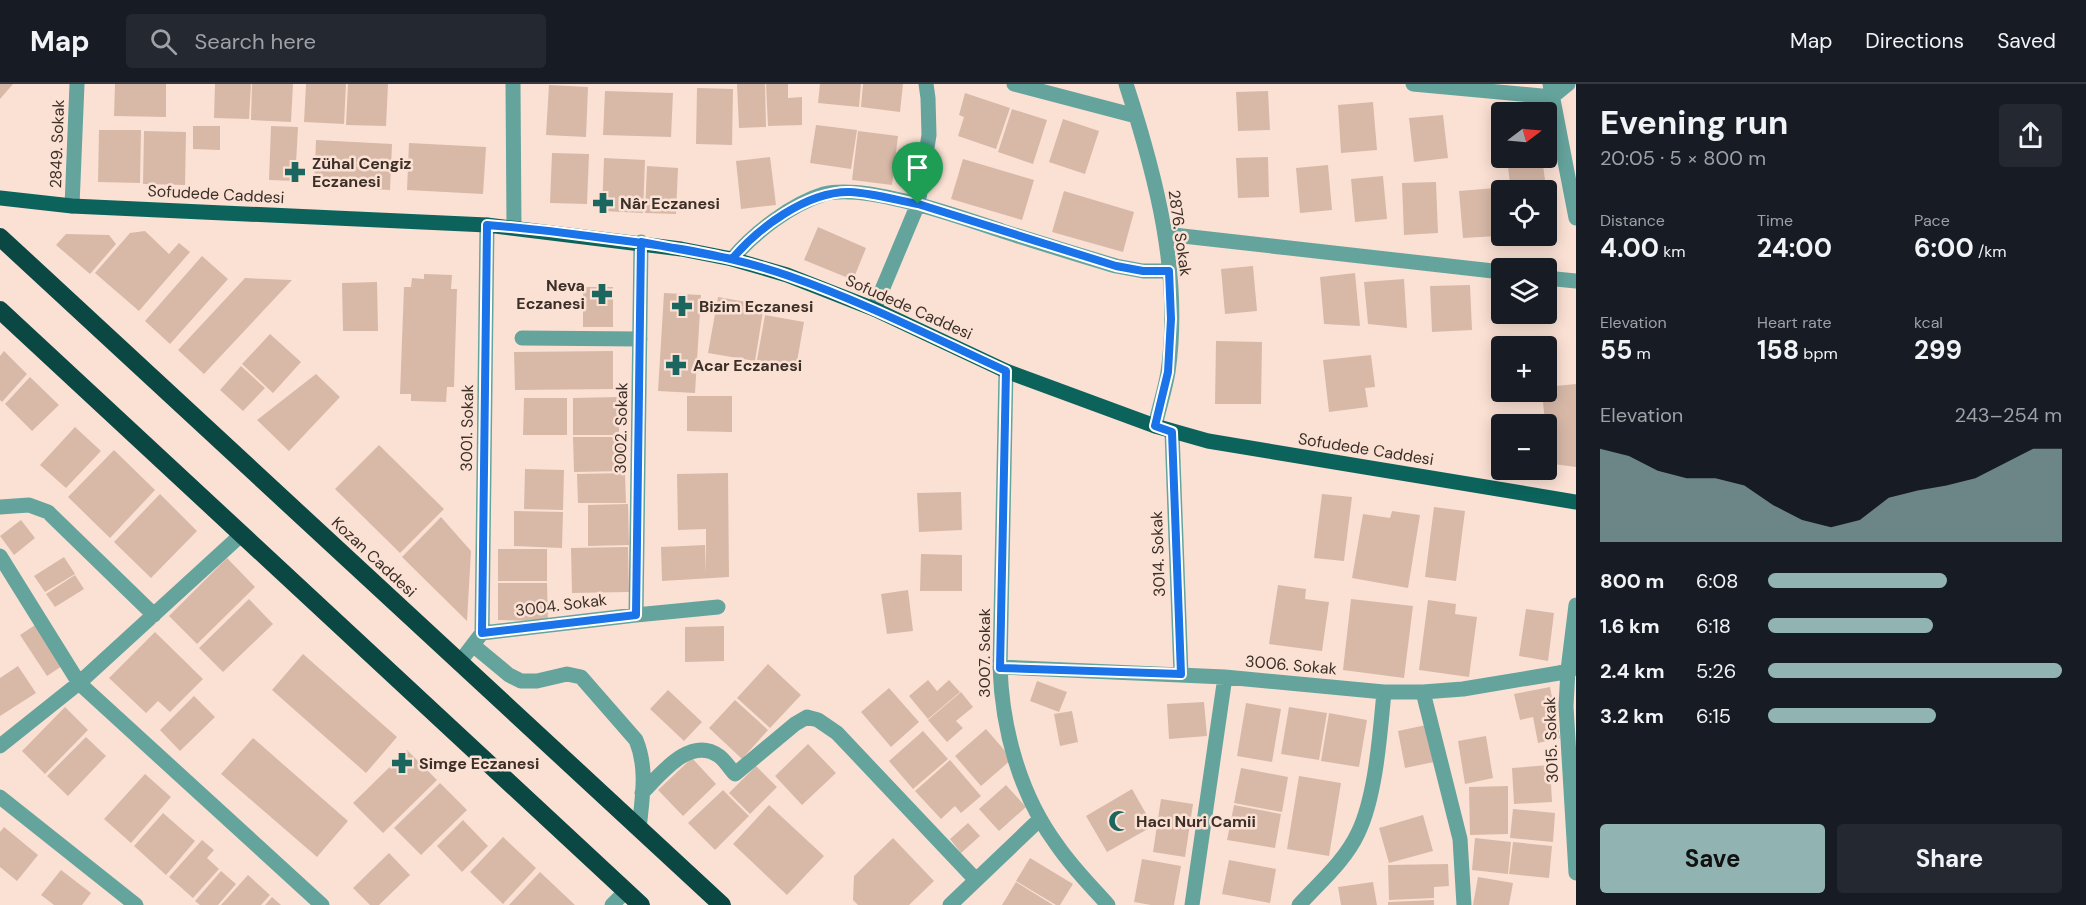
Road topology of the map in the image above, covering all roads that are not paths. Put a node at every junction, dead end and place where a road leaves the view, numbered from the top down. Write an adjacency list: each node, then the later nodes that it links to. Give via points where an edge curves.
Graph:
1 (77, 84): 12 (street, 2849. Sokak)
2 (513, 84): 15 (street)
3 (926, 84): 11 (street, via 929,135)
4 (1014, 84): 9 (street)
5 (1126, 84): 9 (street, 2876. Sokak)
6 (1413, 84): 8 (street)
7 (1568, 84): 8 (street)
8 (1551, 90): 13 (street)
9 (1136, 116): 16 (street, 2876. Sokak)
10 (0, 198): 12 (main road, Sofudede Caddesi)
11 (918, 204): 19 (street, via 850,192 825,194 761,230); 20 (street, via 1116,266); 24 (street)
12 (72, 206): 14 (main road, Sofudede Caddesi)
13 (1575, 211)
14 (487, 225): 15 (main road, Sofudede Caddesi); 39 (street, 3001. Sokak)
15 (514, 227): 18 (main road, Sofudede Caddesi)
16 (1165, 234): 20 (street, 2876. Sokak); 21 (street)
17 (0, 237): 40 (highway, Kozan Caddesi)
18 (641, 242): 19 (main road, Sofudede Caddesi); 27 (street, 3002. Sokak)
19 (732, 259): 24 (main road, Sofudede Caddesi, via 787,275)
20 (1169, 271): 29 (street, 2876. Sokak, via 1168,372)
21 (1491, 271)
22 (1557, 279): 23 (street)
23 (1576, 281)
24 (874, 309): 28 (main road, Sofudede Caddesi)
25 (0, 310): 33 (highway)
26 (522, 338): 27 (street)
27 (640, 339): 38 (street, 3002. Sokak)
28 (1006, 371): 29 (main road, Sofudede Caddesi); 41 (street, 3007. Sokak)
29 (1155, 426): 30 (main road, Sofudede Caddesi)
30 (1172, 432): 31 (main road, Sofudede Caddesi); 43 (street, 3014. Sokak)
31 (1576, 502)
32 (0, 507): 37 (street, via 29,505 48,512)
33 (242, 534): 37 (street); 55 (highway)
34 (0, 556): 45 (street)
35 (1576, 605): 42 (street, 3015. Sokak)
36 (718, 608): 38 (street, 3004. Sokak)
37 (154, 615): 45 (street)
38 (636, 615): 39 (street, 3004. Sokak)
39 (478, 639): 40 (street); 49 (street, via 509,675 521,681 567,674 581,677 636,740 644,765)
40 (459, 663): 52 (highway, Kozan Caddesi)
41 (1000, 668): 43 (street, 3006. Sokak); 51 (street, 3007. Sokak, via 1003,715)
42 (1572, 669): 47 (street, 3006. Sokak, via 1463,689); 53 (street, 3015. Sokak, via 1566,706)
43 (1181, 674): 44 (street, 3006. Sokak)
44 (1225, 677): 46 (street, 3006. Sokak); 63 (street)
45 (80, 683): 48 (street); 57 (street)
46 (1384, 692): 47 (street, 3006. Sokak); 64 (street, via 1379,750 1358,834)
47 (1423, 692): 65 (street, via 1460,839)
48 (0, 746)
49 (642, 793): 52 (street); 54 (street, via 678,758 700,750 719,756 735,774 807,717 837,733)
50 (0, 797): 56 (street)
51 (1040, 819): 54 (street); 62 (street, 3007. Sokak, via 1057,846)
52 (639, 829): 60 (highway, Kozan Caddesi)
53 (1576, 873)
54 (976, 880): 61 (street)
55 (626, 891): 58 (street); 59 (highway)
56 (136, 905)
57 (322, 905)
58 (612, 905)
59 (641, 905)
60 (722, 905)
61 (950, 905)
62 (1108, 905)
63 (1192, 905)
64 (1299, 905)
65 (1464, 905)

